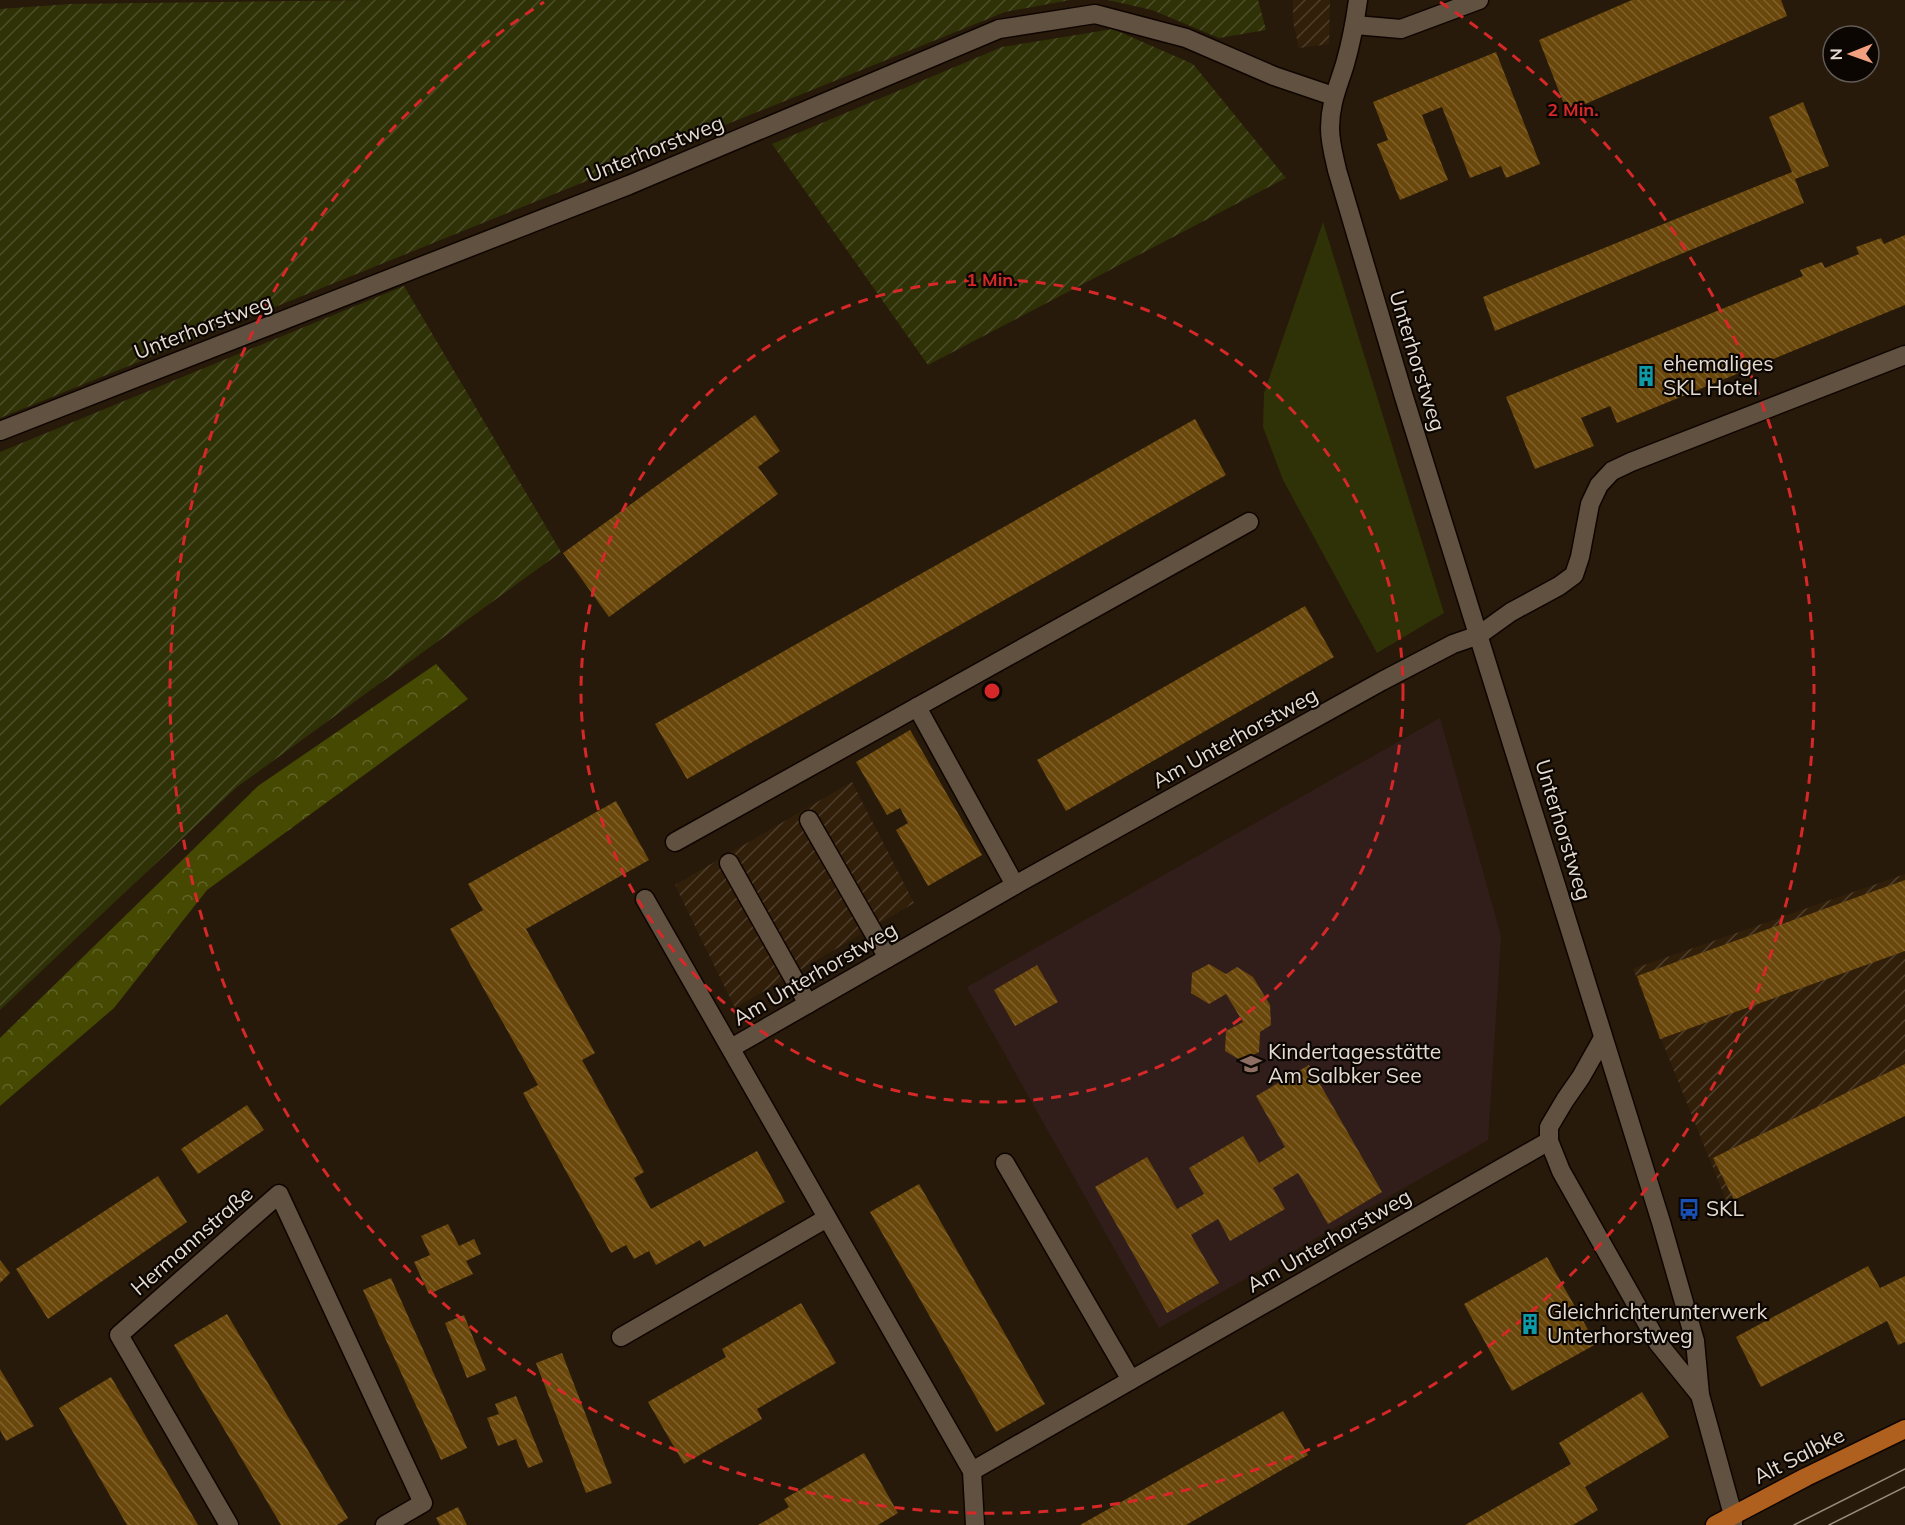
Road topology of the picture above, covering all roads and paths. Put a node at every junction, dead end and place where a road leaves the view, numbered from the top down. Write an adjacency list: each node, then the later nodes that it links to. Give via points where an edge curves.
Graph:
1 (1359, 0): 3 (street, Unterhorstweg)
2 (1479, 0): 3 (street, via 1401,29)
3 (1355, 25): 4 (street, Unterhorstweg)
4 (1333, 96): 6 (street, Unterhorstweg, via 1274,76 1186,38 1095,14 999,29 629,185); 8 (street, Unterhorstweg, via 1330,128 1337,170)
5 (1905, 355): 8 (street, via 1612,471 1599,485 1590,504 1574,575)
6 (0, 431)
7 (1249, 522): 9 (street)
8 (1479, 635): 13 (street, Am Unterhorstweg, via 1453,644 1382,681); 17 (street, Unterhorstweg)
9 (918, 707): 11 (street); 13 (street)
10 (809, 820): 15 (street)
11 (675, 842)
12 (729, 863): 16 (street)
13 (1015, 885): 15 (street, Am Unterhorstweg)
14 (645, 899): 18 (street, Am Unterhorstweg)
15 (888, 958): 16 (street, Am Unterhorstweg)
16 (808, 1004): 18 (street, Am Unterhorstweg)
17 (1603, 1038): 19 (street, via 1553,1118); 24 (street, Unterhorstweg, via 1695,1341)
18 (731, 1048): 21 (street, Am Unterhorstweg)
19 (1550, 1141): 23 (street, Am Unterhorstweg); 24 (street, Unterhorstweg, via 1561,1171 1658,1343)
20 (1005, 1163): 23 (street)
21 (828, 1218): 22 (street); 26 (street, Am Unterhorstweg)
22 (621, 1337)
23 (1131, 1380): 26 (street, Am Unterhorstweg)
24 (1700, 1395): 27 (street, Unterhorstweg)
25 (1905, 1429): 27 (main road, Alt Salbke)
26 (972, 1470): 30 (street, Am Unterhorstweg)
27 (1733, 1520): 31 (main road, Alt Salbke)
28 (230, 1525): 29 (street, Hermannstraße, via 119,1335 279,1194 423,1503)
29 (386, 1525)
30 (975, 1525)
31 (1715, 1525)

